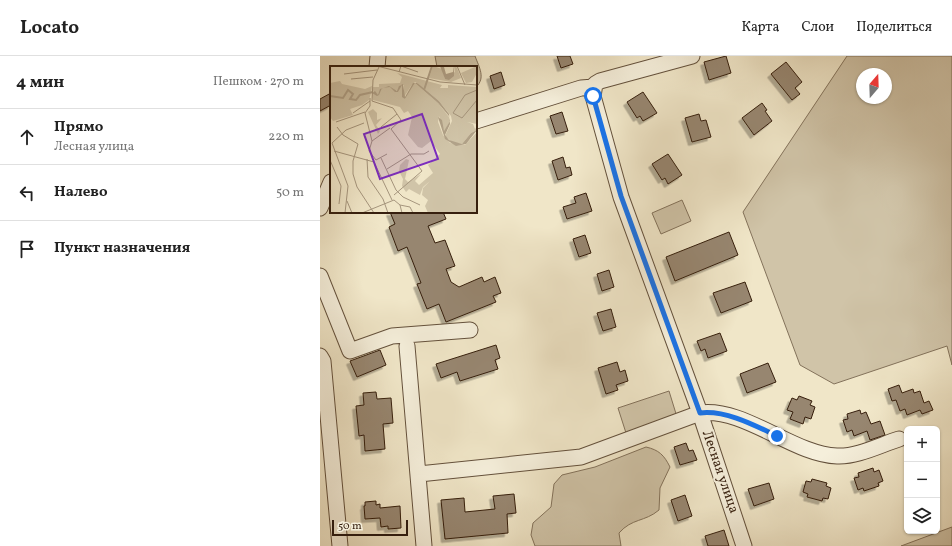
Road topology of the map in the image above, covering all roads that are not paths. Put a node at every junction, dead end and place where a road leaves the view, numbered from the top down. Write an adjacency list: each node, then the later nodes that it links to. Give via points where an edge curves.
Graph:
1 (378, 56): 3 (street)
2 (692, 56): 4 (street, via 600,81)
3 (377, 66)
4 (594, 87): 5 (street, via 581,88); 12 (street, Лесная улица, via 593,96 621,196)
5 (477, 121)
6 (330, 184): 7 (street)
7 (320, 208)
8 (320, 276): 9 (street, via 350,351 392,336)
9 (470, 330)
10 (407, 346): 14 (street)
11 (320, 356): 15 (street, via 323,361)
12 (700, 413): 13 (street, via 719,414 751,424 814,451 836,456 849,455); 14 (street, via 581,457); 17 (street, Лесная улица)
13 (899, 439)
14 (419, 474): 16 (street)
15 (340, 546)
16 (424, 546)
17 (744, 546)

